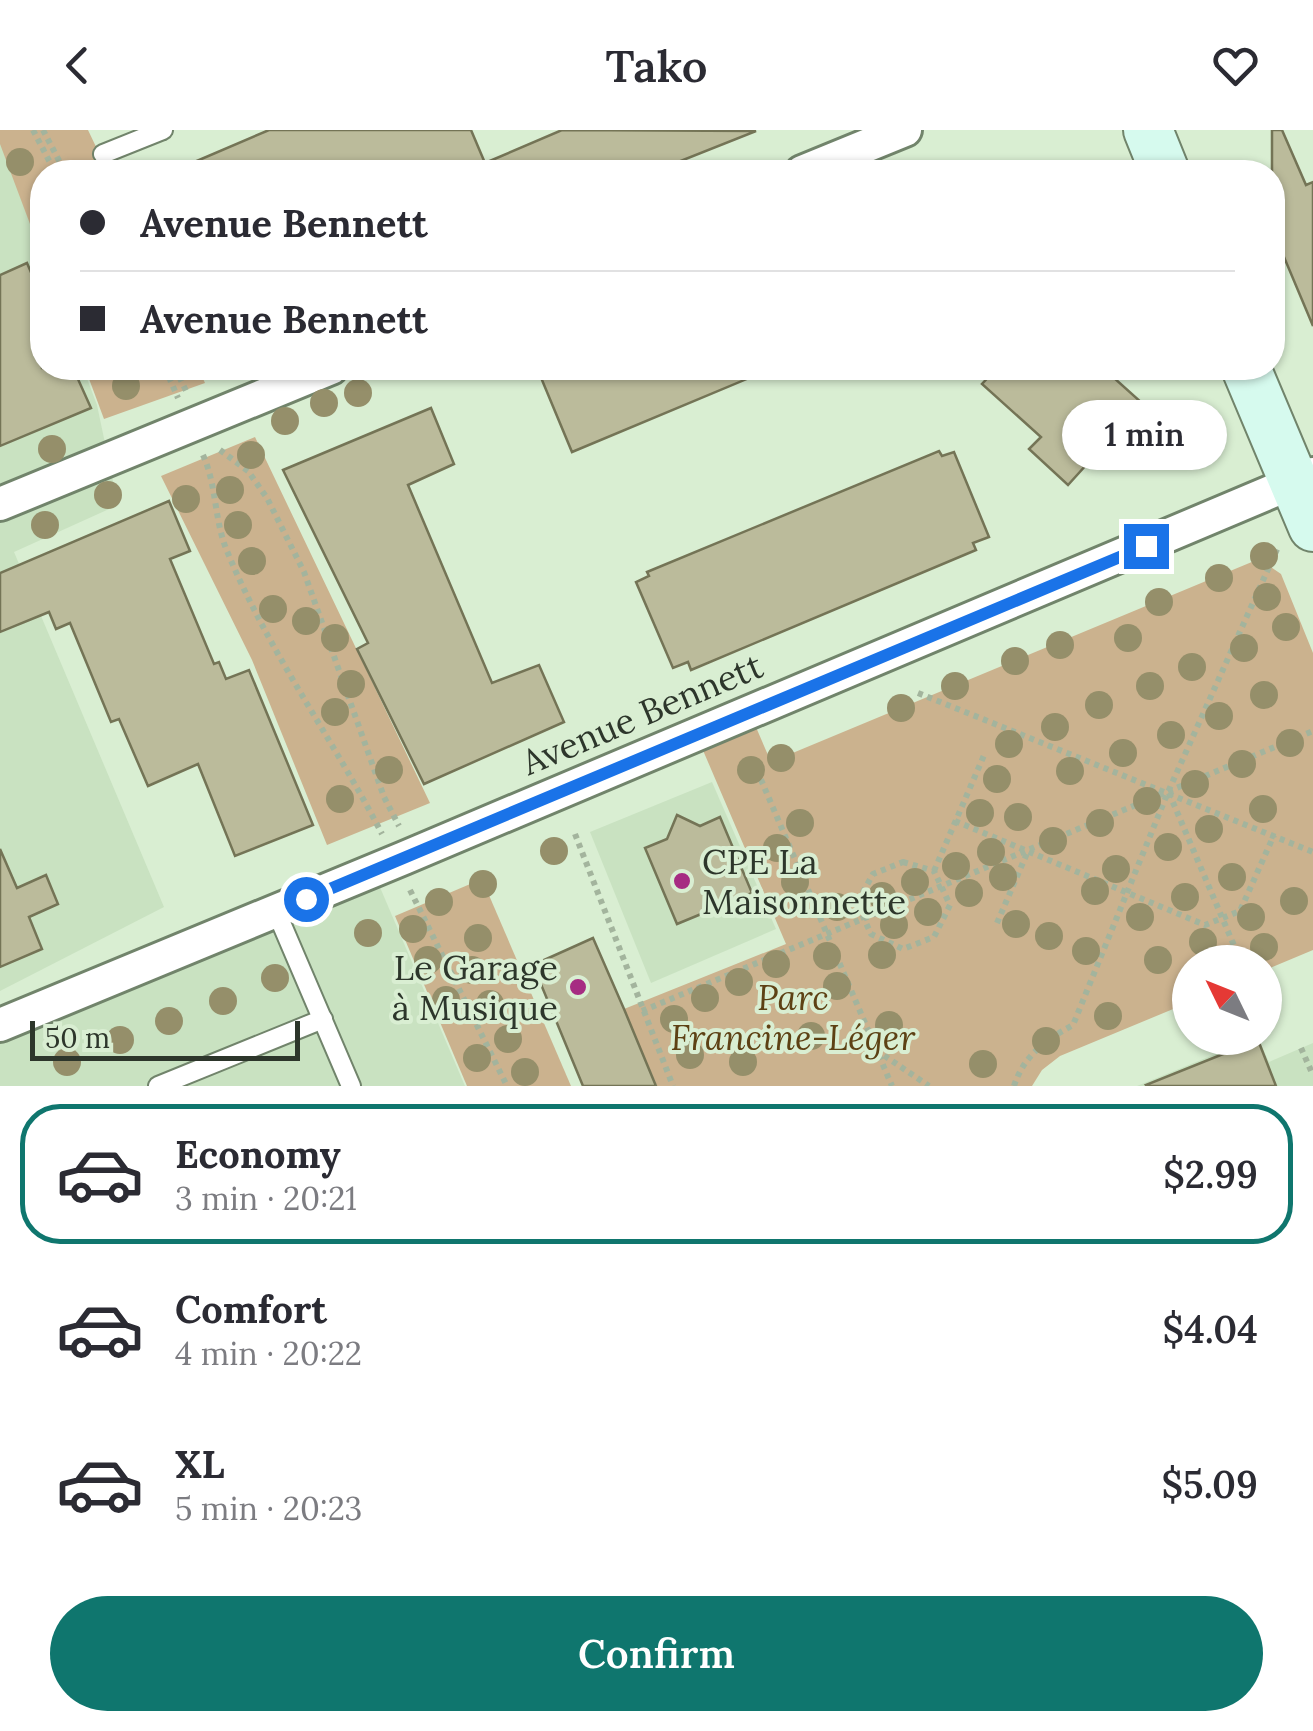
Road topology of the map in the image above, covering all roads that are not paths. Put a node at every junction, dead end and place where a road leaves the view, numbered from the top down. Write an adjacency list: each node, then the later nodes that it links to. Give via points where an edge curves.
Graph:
1 (164, 130): 4 (lane)
2 (905, 130): 5 (street)
3 (1148, 130): 6 (main road)
4 (103, 154)
5 (831, 160)
6 (1160, 160)
7 (301, 380): 10 (street)
8 (1252, 380): 9 (main road)
9 (1303, 478): 11 (main road); 12 (street, Avenue Bennett)
10 (0, 504)
11 (1313, 527)
12 (276, 911): 13 (lane); 14 (street, Avenue Bennett)
13 (323, 1019): 15 (lane); 16 (lane)
14 (0, 1024)
15 (158, 1086)
16 (351, 1086)

